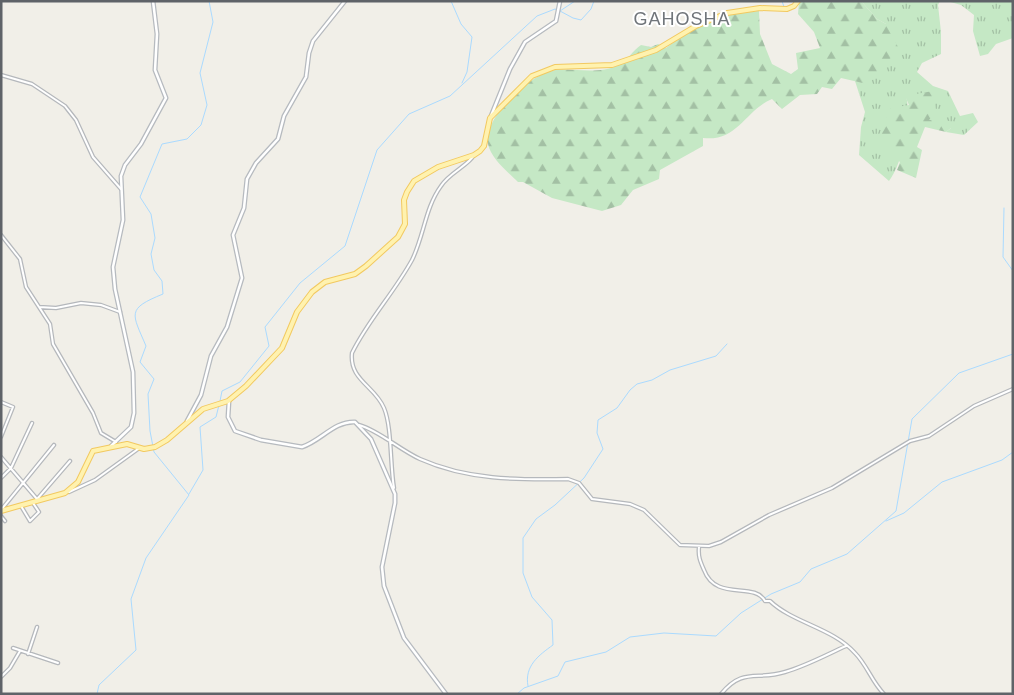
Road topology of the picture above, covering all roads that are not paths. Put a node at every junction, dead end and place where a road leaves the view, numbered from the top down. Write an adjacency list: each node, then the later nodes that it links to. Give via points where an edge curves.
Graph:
1 (153, 1): 10 (street, via 157,34 155,70 166,98 124,168)
2 (345, 1): 15 (street, via 313,41 306,77 284,116 278,139 246,179 244,208 233,235 242,278)
3 (560, 1): 6 (street, via 556,21 525,42)
4 (798, 1): 6 (main road, via 787,9 760,8 727,13 696,26 656,50 612,65 545,70 532,76)
5 (1, 74): 9 (street, via 32,84 73,114 92,155)
6 (490, 118): 7 (main road, via 484,146)
7 (474, 155): 19 (main road, via 438,167 414,181 404,200 405,224 398,237 355,274 325,282 312,292 297,312 278,353); 25 (street, via 441,185 429,207 421,243 352,353 354,372 384,408)
8 (104, 162): 9 (street)
9 (102, 166): 10 (street)
10 (121, 189): 13 (street, via 123,220 113,268)
11 (1, 235): 12 (street, via 19,256 26,287)
12 (39, 307): 13 (street, via 56,308 81,303); 26 (street, via 50,324 54,344 101,433)
13 (121, 312): 26 (street, via 133,372 134,413 131,427)
14 (219, 331): 15 (street)
15 (224, 334): 16 (street)
16 (207, 364): 17 (street); 21 (street, via 200,395)
17 (212, 366)
18 (1013, 389): 43 (street, via 929,436 910,441 832,488 768,515 721,542)
19 (228, 401): 21 (main road, via 203,409); 23 (street, via 228,417 235,432 295,447 310,445 346,423)
20 (1, 402): 24 (street, via 13,407)
21 (187, 421): 29 (main road, via 155,447)
22 (32, 423): 32 (street)
23 (359, 425): 25 (street); 36 (street, via 371,439)
24 (1, 437)
25 (388, 441): 36 (street); 43 (street, via 440,468 463,474 511,480 568,479 579,482 592,499 630,504 644,510 680,545)
26 (116, 442): 28 (street)
27 (54, 445): 34 (street)
28 (111, 446): 29 (main road, via 127,444); 35 (main road, via 93,451 78,482)
29 (140, 448): 35 (street, via 95,480)
30 (1, 457): 32 (street)
31 (70, 461): 37 (street)
32 (10, 468): 33 (street); 34 (street)
33 (1, 478)
34 (23, 483): 37 (street); 40 (street)
35 (65, 493): 37 (main road)
36 (395, 494): 51 (street, via 382,567 384,586 404,638)
37 (38, 500): 38 (main road)
38 (33, 503): 39 (main road); 39 (street, via 39,512 30,521)
39 (21, 506): 40 (main road)
40 (1, 511)
41 (1, 516): 42 (street)
42 (5, 522)
43 (698, 547): 45 (street, via 698,557 706,575 720,588 762,596 765,601 811,623)
44 (37, 627): 48 (street)
45 (846, 646): 52 (street, via 784,672 744,676 731,682); 53 (street, via 855,652)
46 (14, 648): 47 (street)
47 (20, 650): 48 (street); 50 (street)
48 (28, 654): 49 (street)
49 (58, 663)
50 (1, 677)
51 (446, 694)
52 (721, 694)
53 (884, 694)

